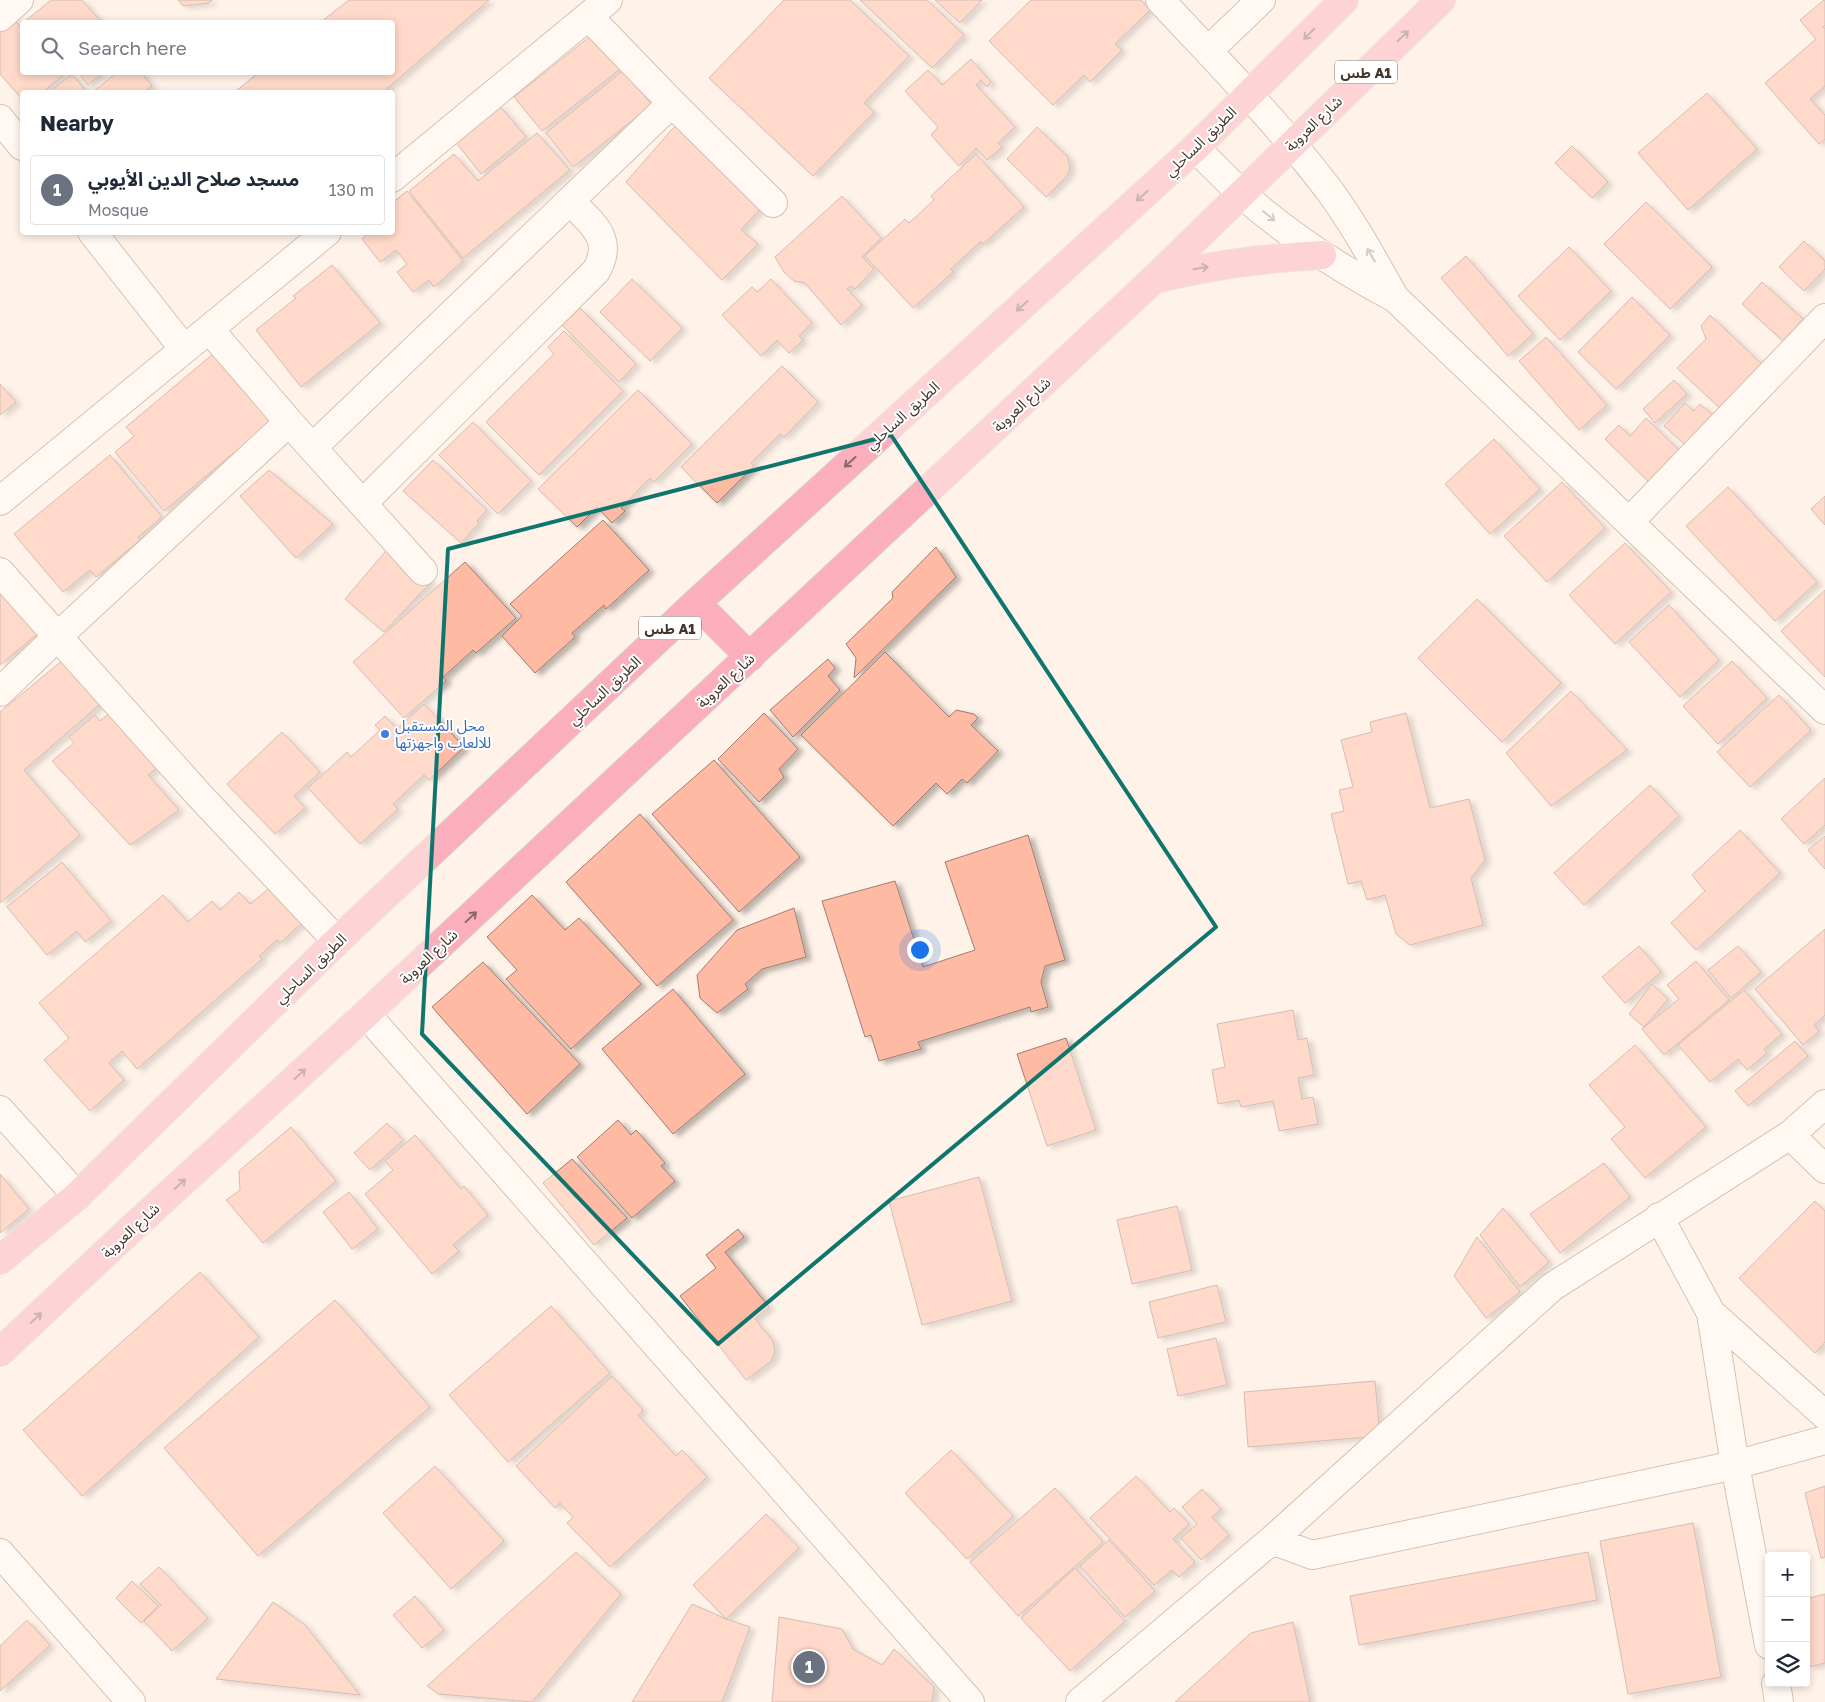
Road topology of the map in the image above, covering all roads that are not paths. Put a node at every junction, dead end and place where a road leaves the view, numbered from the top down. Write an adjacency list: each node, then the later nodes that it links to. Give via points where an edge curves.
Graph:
1 (19, 0): 7 (street)
2 (1160, 0): 8 (street)
3 (1261, 0): 8 (street)
4 (1344, 0): 9 (highway, الطريق الساحلي / طس A1, one-way to 9)
5 (1441, 0): 12 (highway, شارع العروبة / طس A1, one-way to 5)
6 (598, 8): 10 (street); 15 (street)
7 (0, 17)
8 (1208, 52): 9 (street)
9 (1248, 95): 12 (street); 14 (highway, الطريق الساحلي / طس A1)
10 (672, 103): 17 (street); 18 (street)
11 (0, 119): 13 (street)
12 (1292, 143): 16 (highway, شارع العروبة / طس A1); 23 (street, one-way to 12, via 1330,192)
13 (20, 144)
14 (1195, 148): 16 (street); 34 (highway, الطريق الساحلي / طس A1, one-way to 34)
15 (395, 176)
16 (1242, 194): 21 (street, one-way to 21); 22 (highway, شارع العروبة / طس A1)
17 (570, 201): 28 (street); 30 (street, via 598,230 603,240 604,250 596,270)
18 (773, 202)
19 (94, 235): 26 (street)
20 (323, 235): 25 (street)
21 (1322, 255): 22 (highway, one-way to 21, via 1237,262); 23 (street)
22 (1154, 279): 36 (highway, شارع العروبة / طس A1)
23 (1395, 298): 31 (street)
24 (1825, 318): 31 (street)
25 (209, 330): 26 (street); 27 (street)
26 (184, 349): 29 (street)
27 (289, 422): 28 (street); 35 (street)
28 (312, 448): 30 (street)
29 (0, 500)
30 (363, 503): 32 (street)
31 (1630, 521): 38 (street)
32 (422, 571)
33 (0, 572): 35 (street)
34 (696, 603): 36 (highway); 39 (highway, الطريق الساحلي / طس A1)
35 (57, 637): 37 (street); 39 (street, via 199,795)
36 (750, 657): 40 (highway, شارع العروبة / طس A1, one-way to 36)
37 (0, 692)
38 (1823, 704)
39 (337, 941): 45 (highway, الطريق الساحلي / طس A1)
40 (366, 1014): 49 (highway, شارع العروبة / طس A1, one-way to 40); 58 (street)
41 (1825, 1104): 43 (street)
42 (0, 1110): 45 (street)
43 (1790, 1135): 44 (street); 46 (street)
44 (1825, 1169)
45 (77, 1196): 47 (highway, الطريق الساحلي / طس A1)
46 (1659, 1217): 48 (street); 53 (street, via 1552,1287)
47 (0, 1260)
48 (1711, 1313): 50 (street); 52 (street)
49 (0, 1352)
50 (1825, 1414)
51 (1825, 1440): 52 (street)
52 (1735, 1465): 53 (street, via 1312,1554); 55 (street)
53 (1272, 1540): 59 (street)
54 (0, 1553): 57 (street)
55 (1768, 1642)
56 (1777, 1687): 60 (street)
57 (131, 1702)
58 (970, 1702)
59 (1080, 1702)
60 (1779, 1702)

